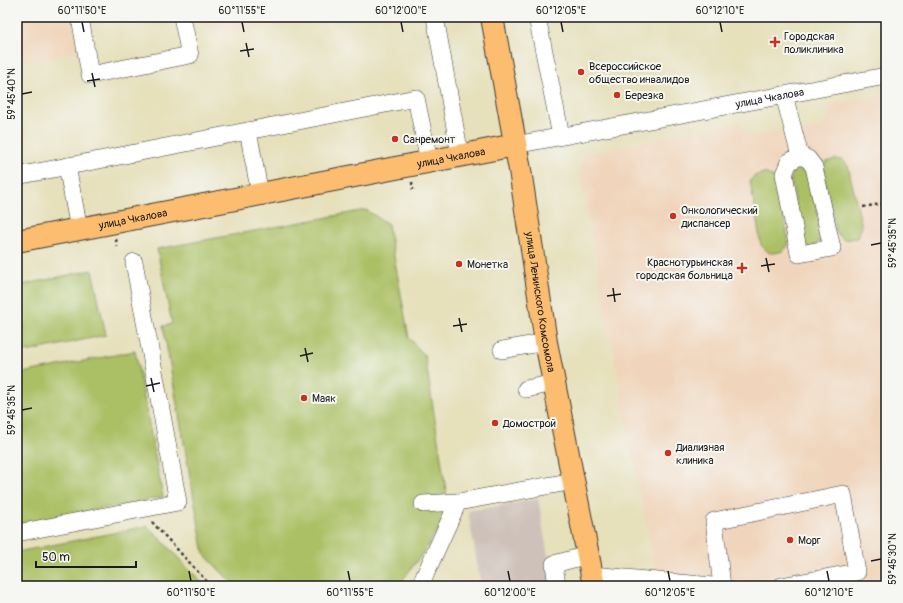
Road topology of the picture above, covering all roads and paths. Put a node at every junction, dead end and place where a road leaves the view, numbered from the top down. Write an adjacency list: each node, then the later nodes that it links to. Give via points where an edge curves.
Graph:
1 (80, 17): 2 (street, via 90,75 190,55)
2 (182, 17)
3 (434, 17): 11 (street)
4 (492, 17): 10 (main road, улица Ленинского Комсомола)
5 (537, 17): 9 (street)
6 (886, 76): 7 (street, улица Чкалова)
7 (784, 95): 9 (street, улица Чкалова); 12 (street)
8 (248, 131): 13 (street, via 416,98); 14 (street); 16 (street)
9 (561, 136): 10 (street, улица Чкалова)
10 (515, 145): 11 (main road, улица Чкалова); 22 (main road, улица Ленинского Комсомола)
11 (460, 155): 13 (main road, улица Чкалова)
12 (800, 156): 12 (street, via 789,162 784,174 800,254 832,248 814,167 808,159)
13 (429, 161): 16 (main road, улица Чкалова)
14 (67, 166): 15 (street); 19 (street)
15 (17, 176)
16 (260, 194): 19 (main road, улица Чкалова)
17 (886, 203): 18 (path)
18 (863, 207)
19 (79, 229): 20 (main road, улица Чкалова)
20 (17, 241)
21 (134, 262): 30 (street, via 178,502)
22 (546, 342): 23 (street); 24 (main road, улица Ленинского Комсомола)
23 (502, 350)
24 (554, 383): 25 (street); 26 (main road, улица Ленинского Комсомола)
25 (526, 389)
26 (574, 480): 27 (street); 31 (main road, улица Ленинского Комсомола)
27 (458, 502): 28 (street); 33 (street)
28 (423, 504)
29 (150, 520): 32 (path)
30 (17, 533)
31 (591, 572): 34 (street, via 554,564); 35 (street)
32 (211, 586)
33 (420, 586)
34 (557, 586)
35 (713, 586)
36 (722, 586): 37 (street, via 714,521 842,494 856,572)
37 (781, 586)

